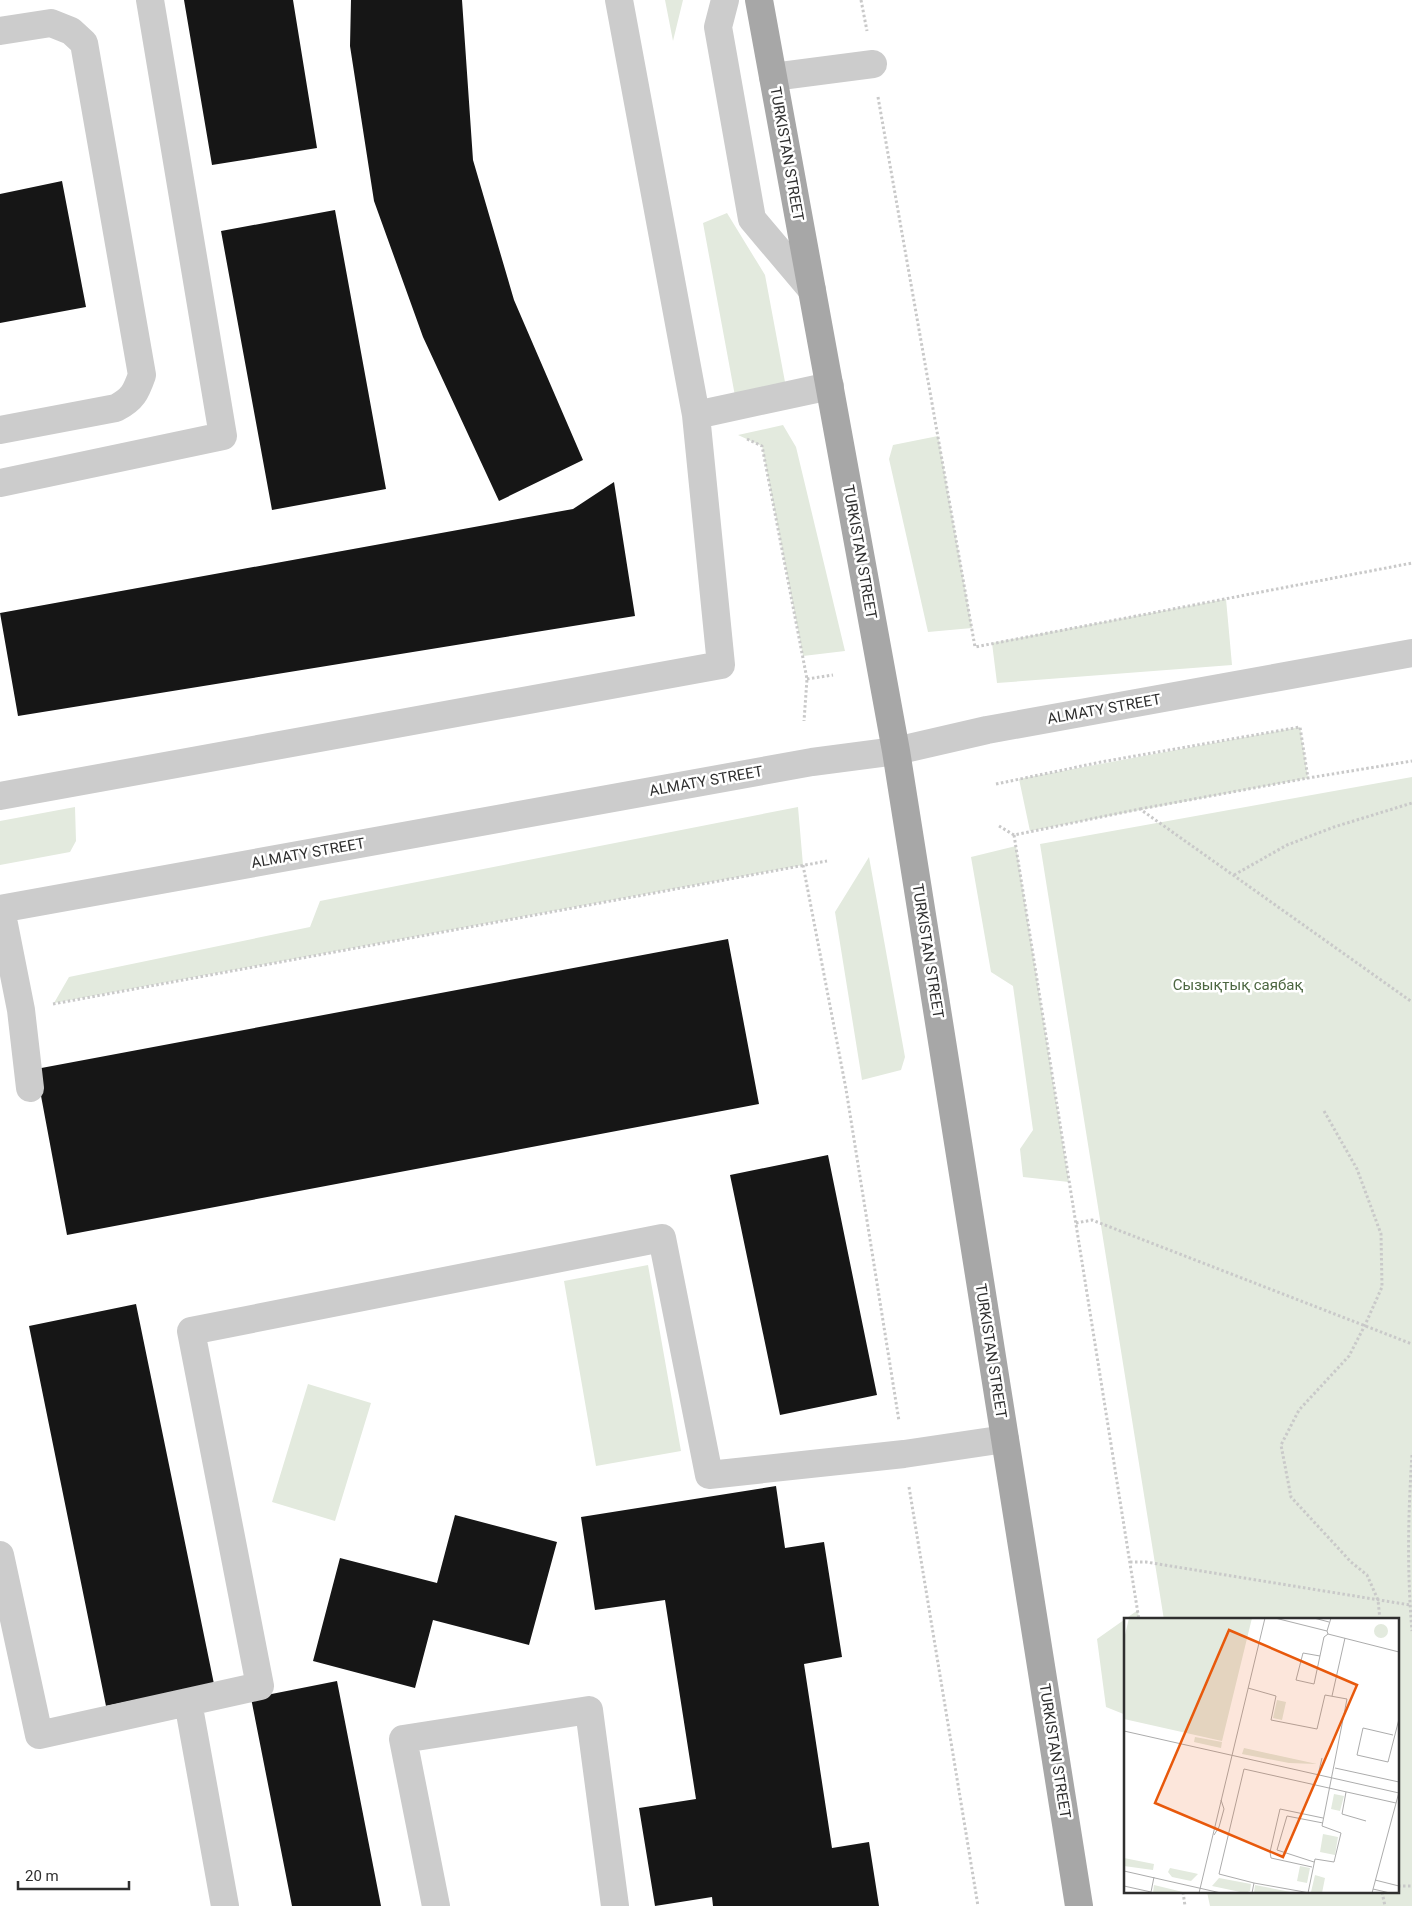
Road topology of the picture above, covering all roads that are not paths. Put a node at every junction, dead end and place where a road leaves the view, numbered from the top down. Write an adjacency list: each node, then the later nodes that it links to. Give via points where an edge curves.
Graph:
1 (150, 0): 12 (street, via 224,436)
2 (619, 0): 10 (street)
3 (724, 0): 8 (street, via 718,28 752,219)
4 (758, 0): 7 (main road, TURKISTAN STREET)
5 (0, 31): 11 (street, via 51,23 71,31 84,43 142,375 129,401 116,408)
6 (873, 64): 7 (street)
7 (773, 77): 8 (main road, TURKISTAN STREET)
8 (812, 290): 9 (main road, TURKISTAN STREET)
9 (830, 386): 10 (street); 14 (main road, TURKISTAN STREET)
10 (707, 412): 15 (street, via 721,665)
11 (0, 430)
12 (0, 484)
13 (1412, 653): 14 (street, ALMATY STREET, via 987,730)
14 (896, 751): 16 (street, ALMATY STREET, via 783,767); 18 (main road, TURKISTAN STREET)
15 (0, 796)
16 (0, 909): 17 (street, via 21,1010)
17 (30, 1088)
18 (1005, 1439): 20 (street, via 904,1454 709,1475 662,1238 191,1331 260,1686); 24 (main road, TURKISTAN STREET)
19 (0, 1554): 20 (street, via 39,1735)
20 (188, 1702): 21 (street)
21 (225, 1906)
22 (436, 1906): 23 (street, via 403,1739 589,1710)
23 (615, 1906)
24 (1079, 1906)

